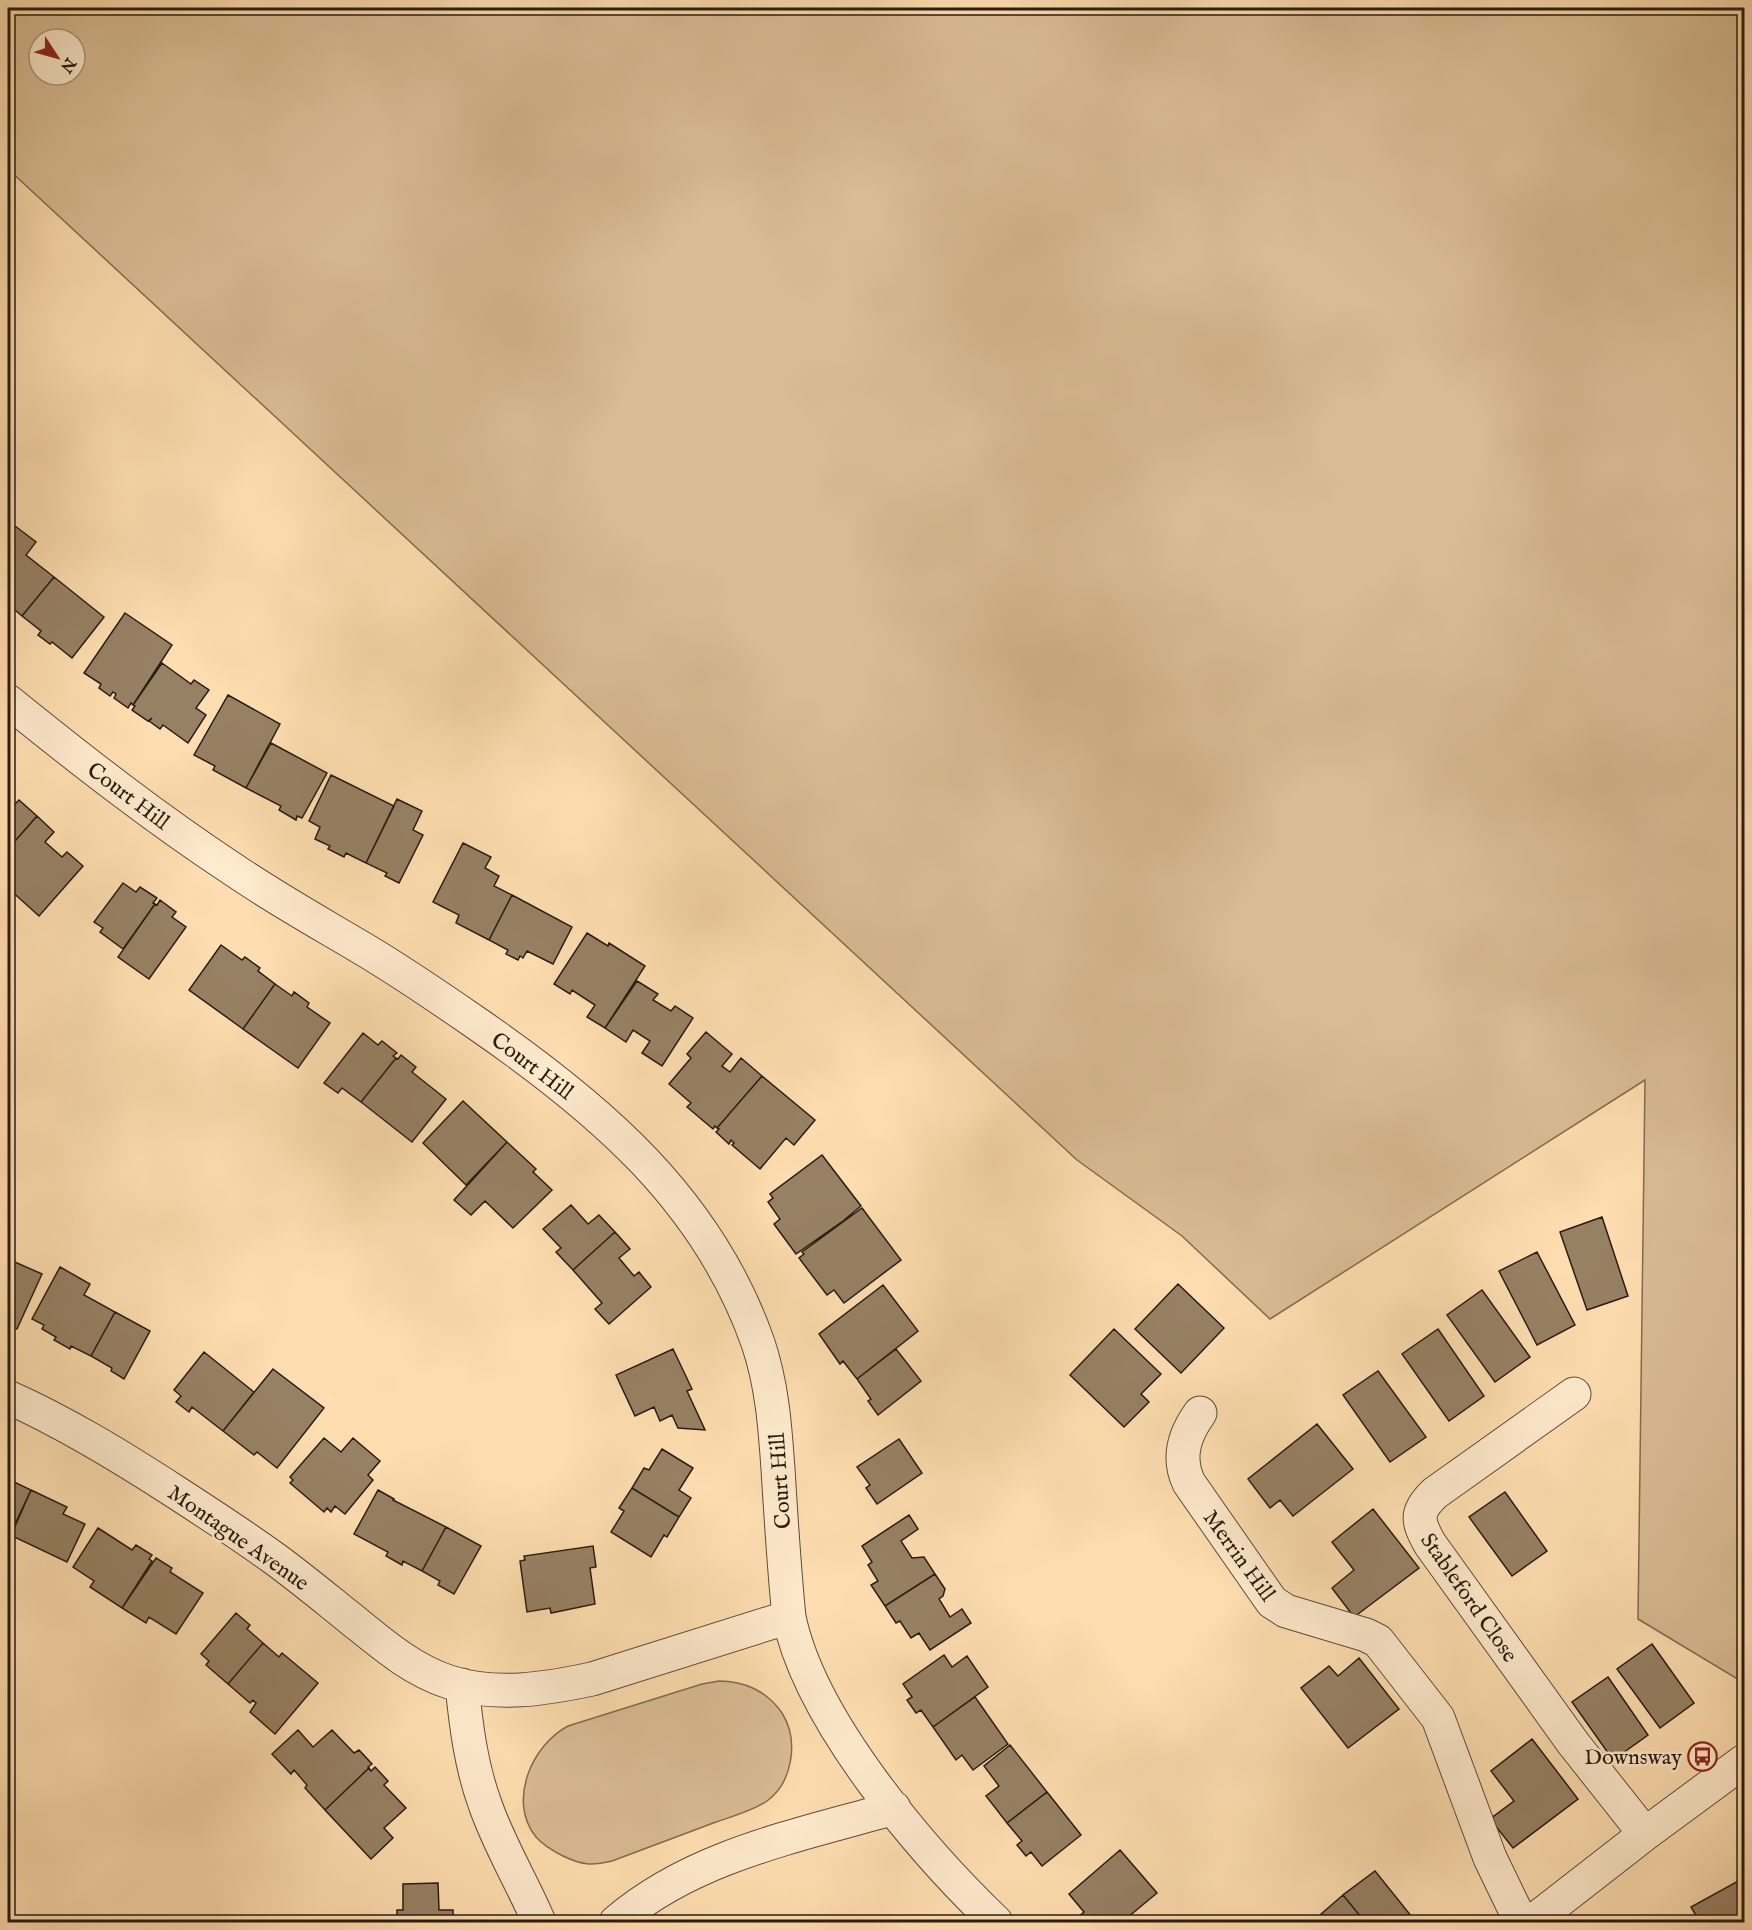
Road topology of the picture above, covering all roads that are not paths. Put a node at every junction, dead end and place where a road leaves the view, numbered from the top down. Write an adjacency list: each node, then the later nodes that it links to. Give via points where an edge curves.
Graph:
1 (8, 701): 5 (street, Court Hill, via 130,797 224,864 412,979 529,1060 599,1116 666,1184 726,1269 761,1353 773,1409)
2 (1574, 1395): 9 (street, Stableford Close, via 1435,1493 1419,1514 1421,1528 1573,1743)
3 (8, 1397): 6 (street, Montague Avenue, via 149,1475 264,1551 401,1658 436,1677)
4 (1200, 1413): 13 (street, Merrin Hill, via 1185,1441 1183,1465 1189,1484 1272,1602 1286,1611 1378,1641 1435,1712 1490,1858)
5 (789, 1617): 6 (street, Montague Avenue, via 561,1686 517,1690); 8 (street, Court Hill, via 797,1647 824,1706)
6 (462, 1685): 10 (street, via 475,1770 485,1804)
7 (1744, 1761): 9 (street)
8 (894, 1808): 11 (street, via 735,1854 647,1898); 12 (street, Court Hill)
9 (1645, 1834): 14 (street)
10 (539, 1923)
11 (616, 1923)
12 (996, 1923)
13 (1521, 1923)
14 (1532, 1923)

